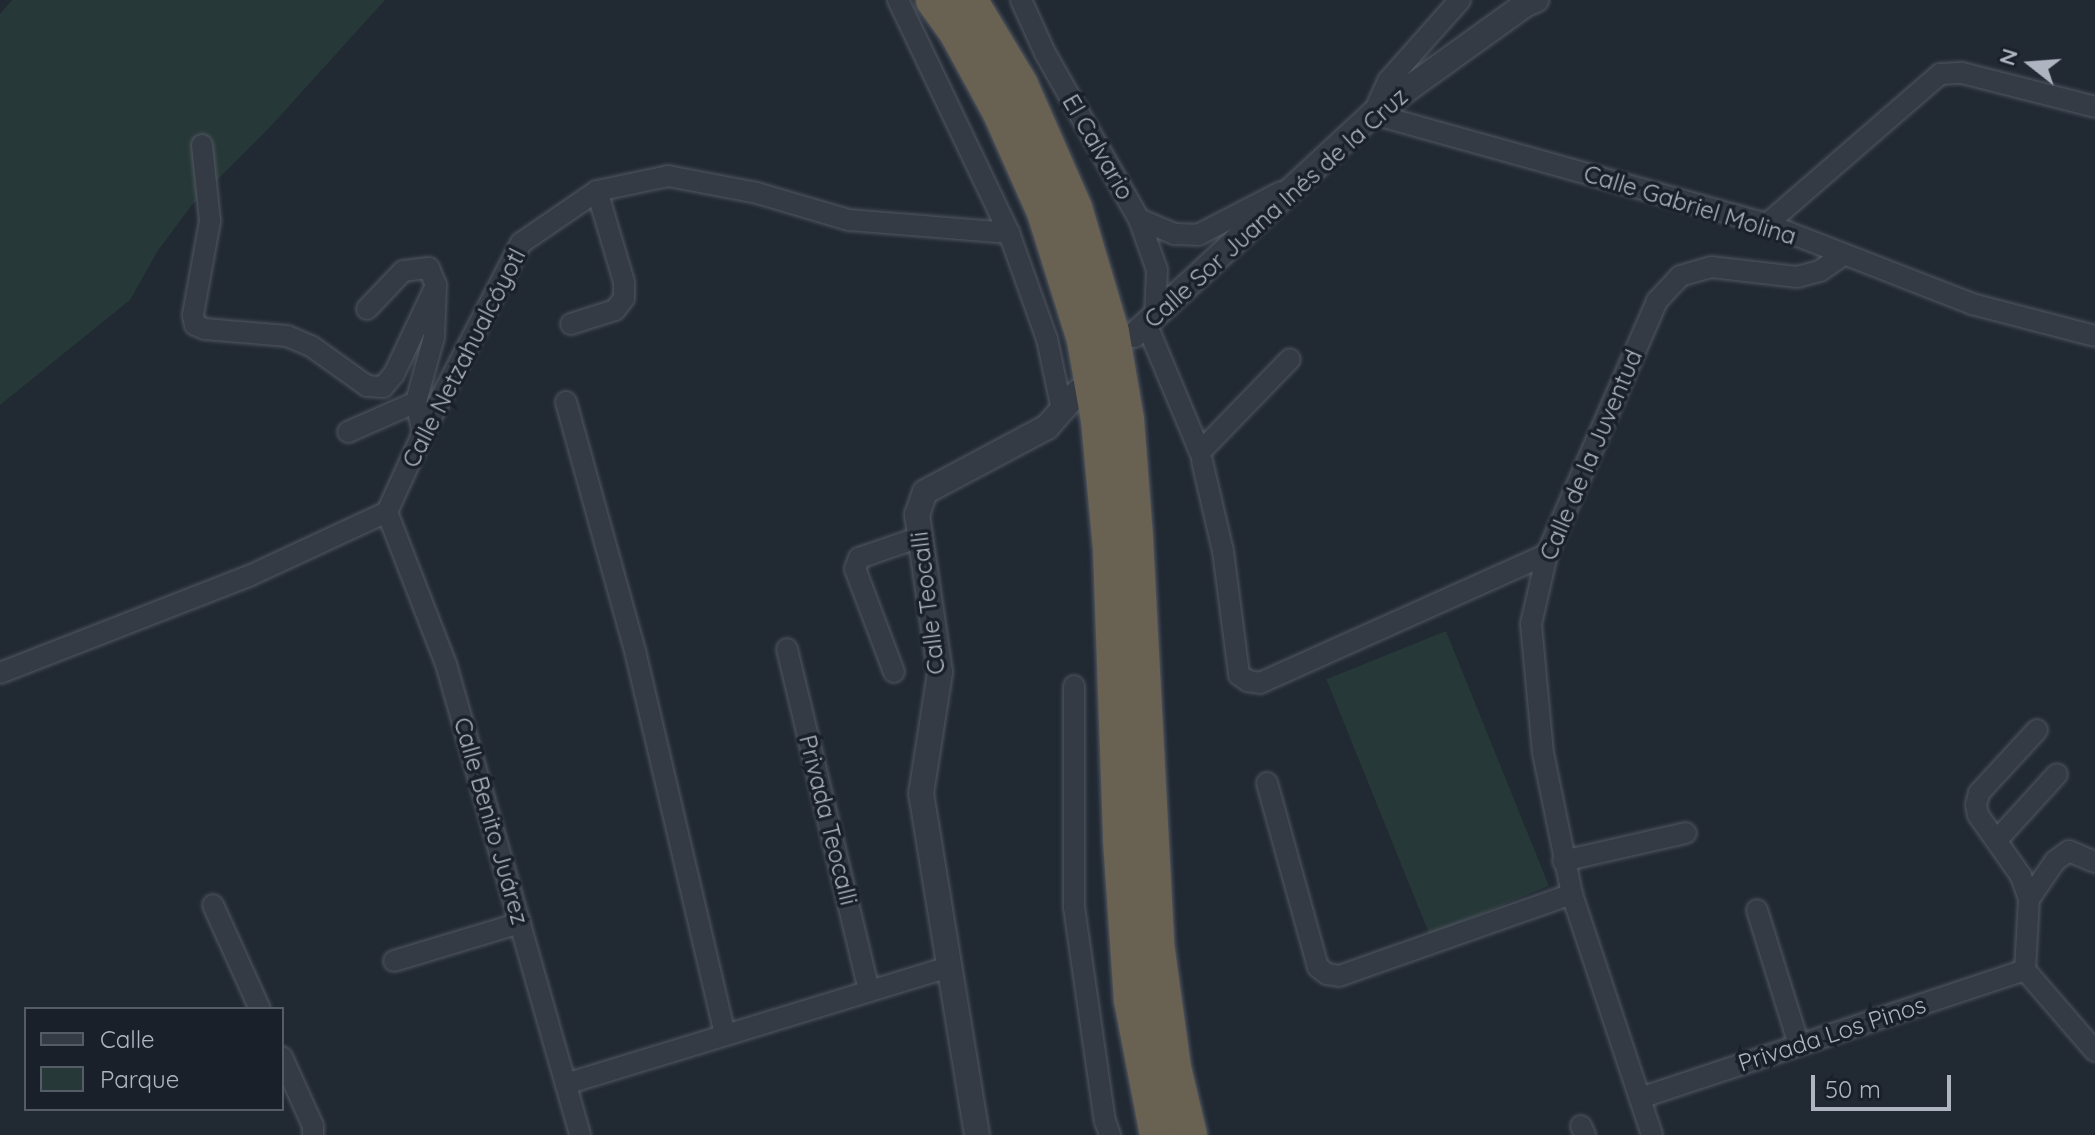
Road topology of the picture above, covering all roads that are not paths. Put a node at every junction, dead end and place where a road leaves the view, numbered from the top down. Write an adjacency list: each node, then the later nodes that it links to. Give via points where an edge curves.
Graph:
1 (898, 0): 14 (street)
2 (934, 0): 62 (highway, via 1000,111 1039,197 1085,340 1099,420 1111,549 1132,1000)
3 (1021, 0): 12 (street, El Calvario, via 1045,53)
4 (1460, 0): 8 (street, via 1388,81)
5 (1536, 0): 8 (street, Calle Sor Juana Inés de la Cruz)
6 (980, 3): 63 (highway, via 1074,208 1111,332 1131,479 1157,951 1173,1068)
7 (2095, 107): 13 (street, via 1962,73 1940,74)
8 (1373, 114): 10 (street, Calle Sor Juana Inés de la Cruz); 13 (street, Calle Gabriel Molina)
9 (202, 145): 16 (street, via 210,221 195,325 287,336 311,346 367,386 383,387)
10 (1302, 181): 12 (street, El Calvario, via 1198,235 1175,234); 19 (street, Calle Sor Juana Inés de la Cruz)
11 (597, 191): 14 (street, Calle Netzahualcóyotl, via 668,176 757,193 849,220); 18 (street, via 624,298 615,310); 26 (street, Calle Netzahualcóyotl, via 521,243)
12 (1139, 219): 19 (street, via 1157,270)
13 (1767, 224): 15 (street, Calle Gabriel Molina)
14 (1009, 233): 22 (street)
15 (1843, 255): 20 (street, Calle Gabriel Molina, via 1972,304); 30 (street, Calle de la Juventud, via 1820,271 1797,277 1711,267 1680,276 1657,301)
16 (436, 285): 17 (street, via 429,268 403,271); 23 (street, via 434,337)
17 (367, 309)
18 (571, 324)
19 (1145, 324): 21 (street, via 1200,452)
20 (2095, 336)
21 (1290, 359)
22 (1070, 401): 29 (street, Calle Teocalli, via 1047,427 925,492 917,515)
23 (416, 402): 25 (street); 26 (street)
24 (566, 402): 52 (street, via 636,655)
25 (348, 432)
26 (423, 433): 28 (street, Calle Netzahualcóyotl)
27 (1202, 461): 30 (street, via 1223,551 1239,675 1248,681 1260,683)
28 (387, 512): 33 (street, via 249,576); 46 (street, Calle Benito Juárez, via 446,664)
29 (920, 537): 32 (street, via 859,558 855,569); 48 (street, Calle Teocalli, via 940,672 921,794)
30 (1547, 554): 40 (street, Calle de la Juventud, via 1531,624 1543,753)
31 (787, 649): 50 (street, Privada Teocalli)
32 (894, 672)
33 (0, 673)
34 (1074, 686): 61 (street, via 1074,907)
35 (2037, 730): 39 (street, via 1979,793 1978,815)
36 (2057, 774): 39 (street)
37 (1267, 783): 42 (street, via 1318,967 1327,974 1339,976)
38 (1686, 833): 40 (street)
39 (1997, 840): 43 (street)
40 (1563, 861): 42 (street, Calle de la Juventud)
41 (2095, 862): 43 (street, via 2069,851 2055,861)
42 (1572, 894): 57 (street, Calle de la Juventud)
43 (2029, 899): 49 (street)
44 (213, 905): 51 (street)
45 (1757, 910): 53 (street)
46 (520, 923): 47 (street); 56 (street, Calle Benito Juárez)
47 (394, 961)
48 (948, 967): 50 (street); 60 (street, Calle Teocalli)
49 (2025, 970): 53 (street, Privada Los Pinos); 54 (street)
50 (869, 991): 52 (street)
51 (259, 1007)
52 (725, 1035): 56 (street)
53 (1799, 1045): 57 (street, Privada Los Pinos)
54 (2095, 1051)
55 (284, 1061): 58 (street)
56 (566, 1084): 59 (street, Calle Benito Juárez)
57 (1640, 1098): 64 (street, Calle de la Juventud)
58 (313, 1135)
59 (580, 1135)
60 (977, 1135)
61 (1110, 1135)
62 (1158, 1135)
63 (1189, 1135)
64 (1652, 1135)

